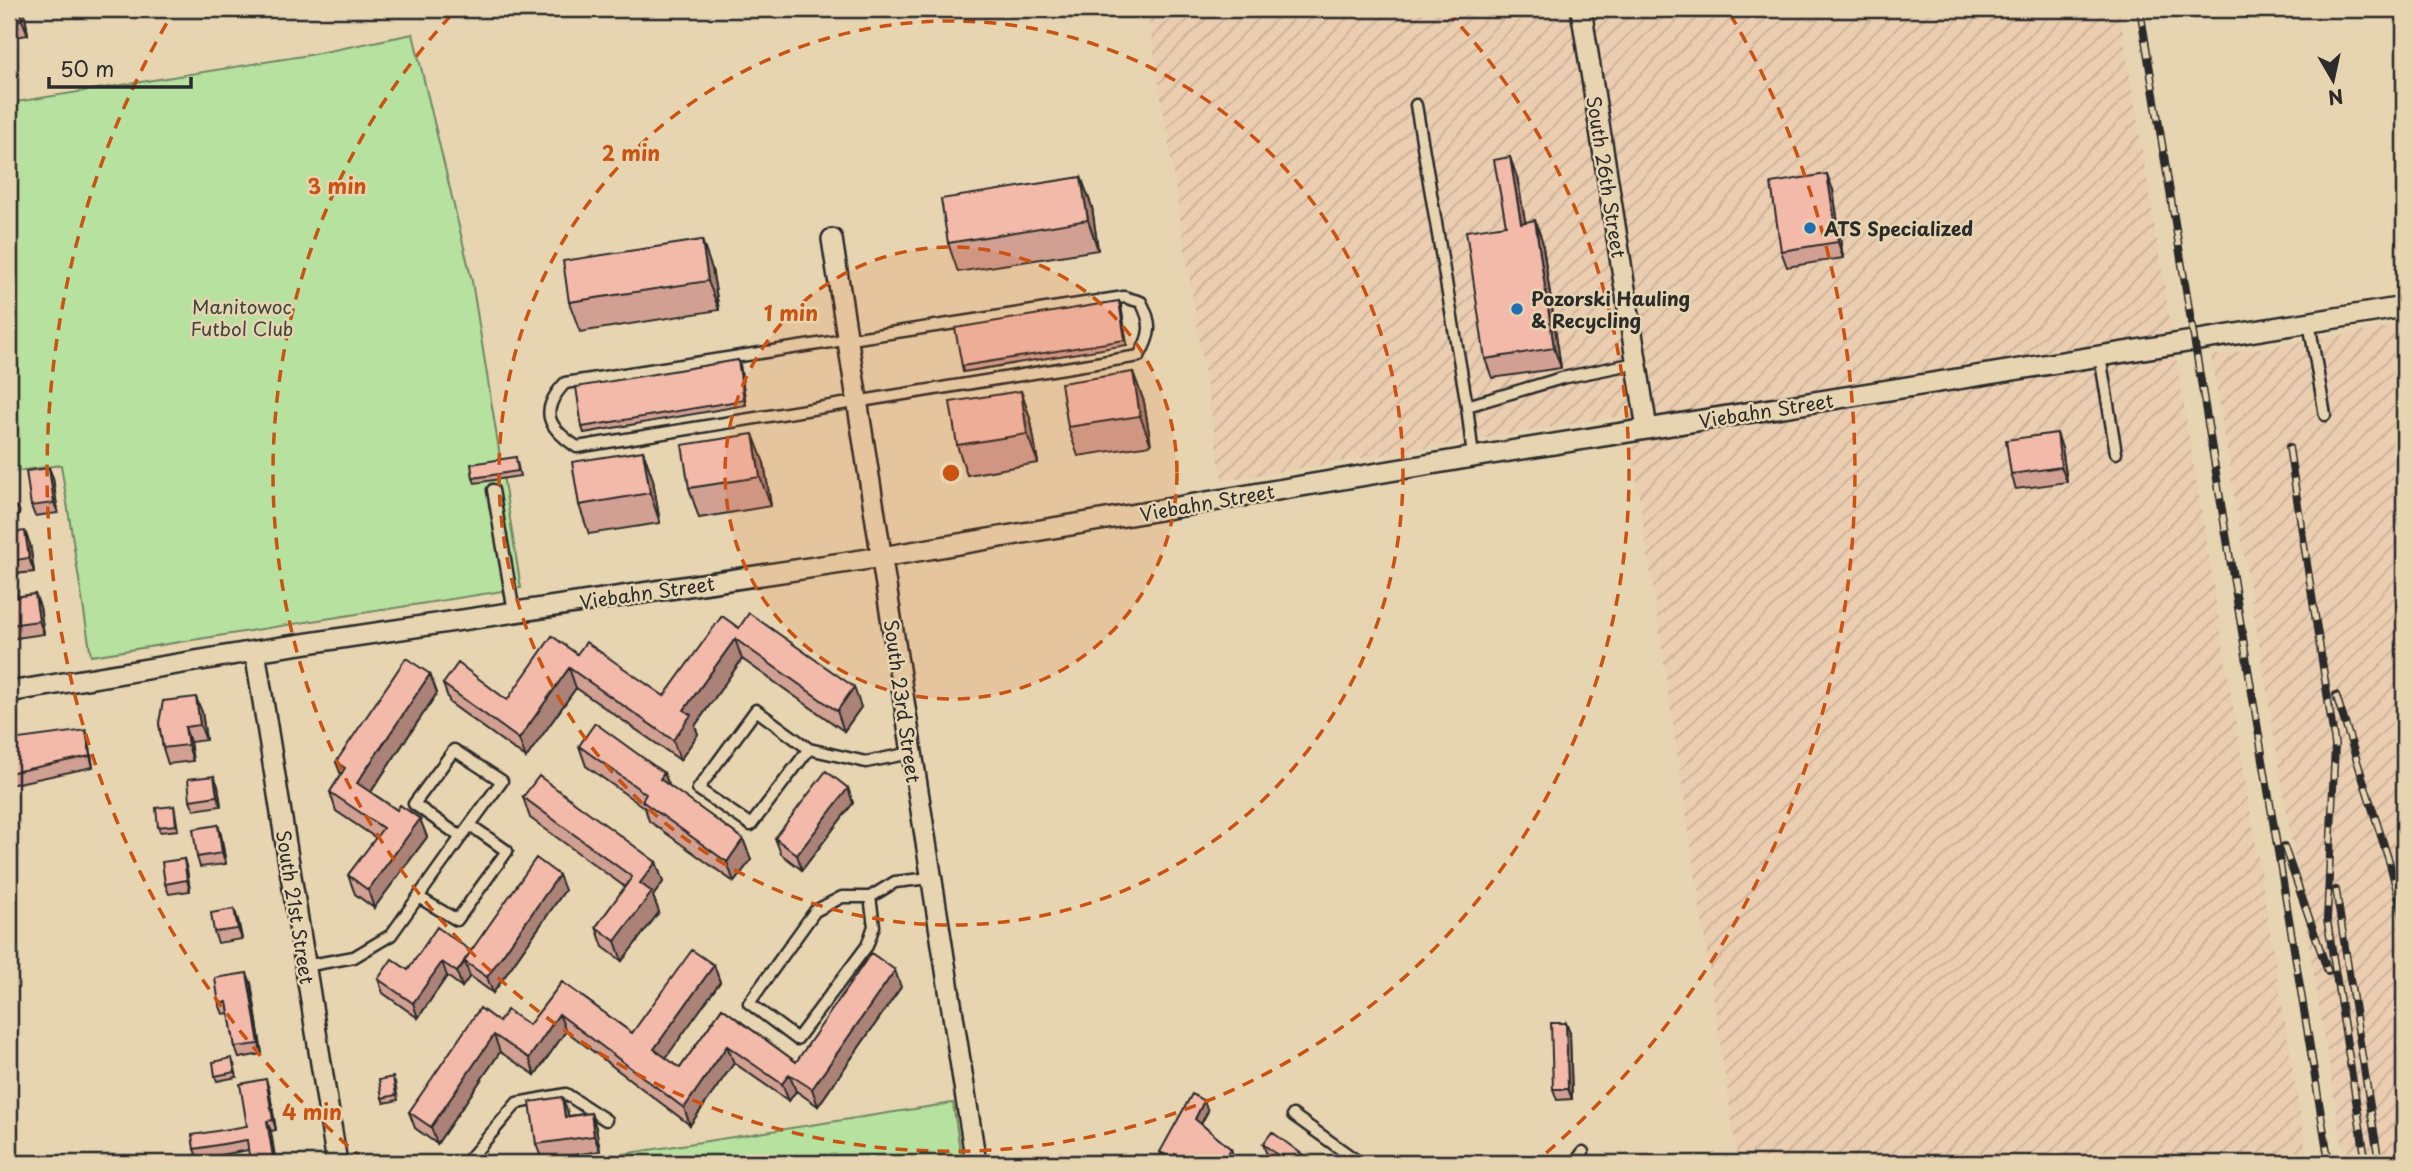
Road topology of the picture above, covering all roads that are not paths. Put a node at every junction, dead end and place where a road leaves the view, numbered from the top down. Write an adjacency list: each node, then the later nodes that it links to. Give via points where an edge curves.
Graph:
1 (1580, 9): 8 (street, South 26th Street)
2 (1416, 105): 10 (lane)
3 (832, 239): 6 (street, South 23rd Street)
4 (2404, 307): 5 (street, Viebahn Street)
5 (2309, 323): 7 (street, Viebahn Street); 11 (lane)
6 (848, 340): 9 (street, South 23rd Street); 9 (lane, via 1124,297 1141,302 1150,319 1150,337 1139,356); 9 (lane, via 565,383 552,397 549,417 558,434 577,447)
7 (2100, 356): 12 (street, Viebahn Street); 13 (lane)
8 (1636, 363): 10 (lane, via 1562,377); 12 (street, South 26th Street)
9 (857, 400): 16 (street, South 23rd Street)
10 (1467, 406): 14 (lane)
11 (2325, 415)
12 (1647, 429): 14 (street, Viebahn Street)
13 (2116, 453)
14 (1473, 457): 16 (street, Viebahn Street)
15 (493, 490): 17 (lane)
16 (882, 557): 17 (street, Viebahn Street); 21 (street, South 23rd Street)
17 (513, 612): 18 (street, Viebahn Street)
18 (255, 651): 19 (street, Viebahn Street); 27 (street, South 21st Street)
19 (9, 692)
20 (809, 749): 20 (lane, via 756,710 698,789 751,825); 21 (lane, via 866,762)
21 (911, 752): 24 (street, South 23rd Street)
22 (470, 825): 23 (lane); 23 (lane, via 502,781 454,750 414,804); 25 (lane, via 507,851 457,920)
23 (461, 837): 25 (lane)
24 (930, 878): 26 (lane, via 895,882); 33 (street, South 23rd Street)
25 (418, 897): 27 (lane, via 391,935 373,946 354,957)
26 (870, 897): 26 (lane, via 874,926 867,946 797,1039 748,1003 815,911 842,897)
27 (305, 966): 31 (street, South 21st Street)
28 (1293, 1115): 34 (lane)
29 (606, 1120): 32 (lane, via 566,1094 517,1103)
30 (1583, 1152): 35 (lane)
31 (337, 1163)
32 (466, 1163)
33 (976, 1163)
34 (1360, 1163)
35 (1575, 1163)

